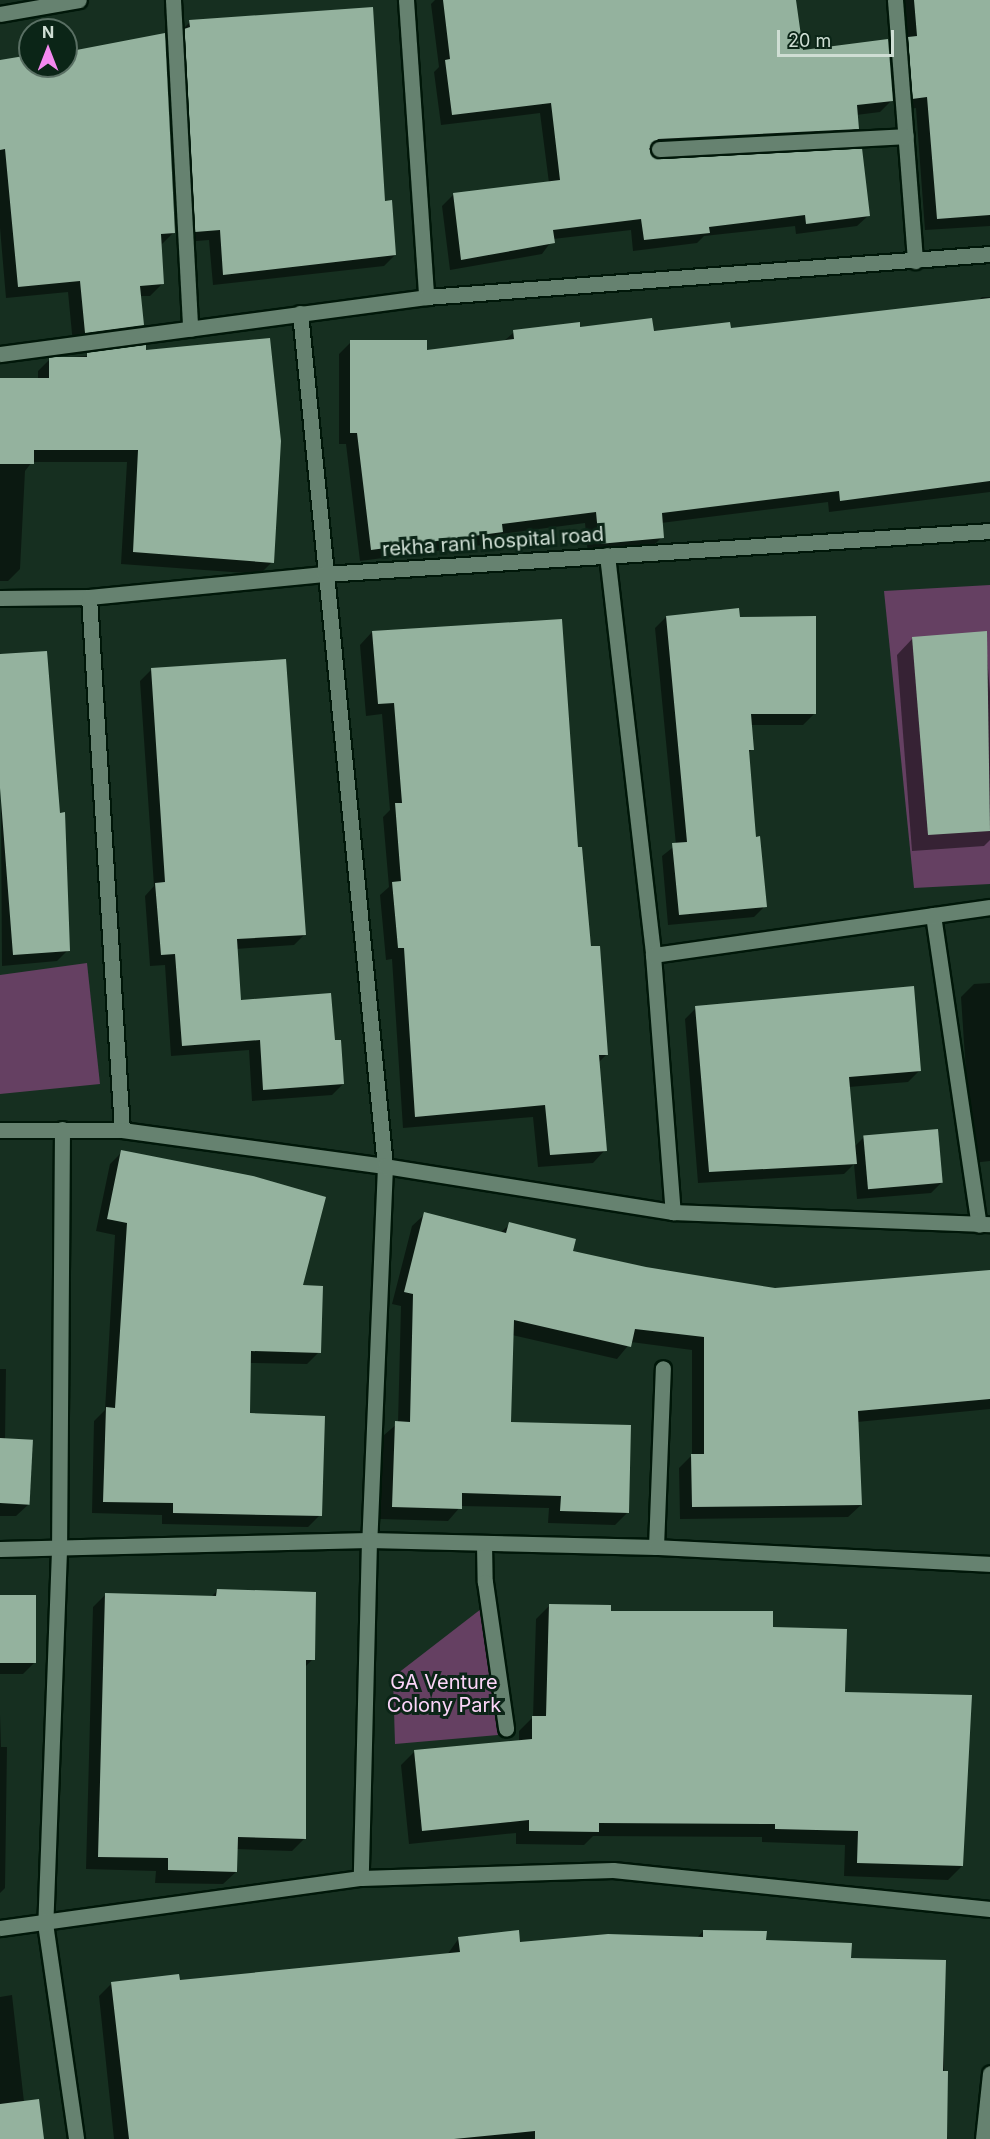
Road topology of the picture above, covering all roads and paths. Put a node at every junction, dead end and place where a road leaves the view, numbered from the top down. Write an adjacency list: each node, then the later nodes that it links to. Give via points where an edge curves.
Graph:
1 (80, 0): 5 (street)
2 (173, 0): 12 (street)
3 (406, 0): 10 (street)
4 (895, 0): 6 (street)
5 (0, 14)
6 (906, 136): 7 (street); 9 (street)
7 (659, 149)
8 (990, 254): 9 (street)
9 (915, 261): 10 (street)
10 (426, 297): 11 (street)
11 (300, 313): 12 (street); 16 (street)
12 (190, 329): 13 (street)
13 (0, 354)
14 (990, 531): 15 (street, rekha rani hospital road)
15 (607, 555): 16 (street, rekha rani hospital road); 21 (street)
16 (324, 574): 17 (street, rekha rani hospital road); 25 (street)
17 (89, 597): 18 (street, rekha rani hospital road); 24 (street)
18 (0, 598)
19 (990, 907): 20 (street)
20 (933, 915): 21 (street); 27 (street)
21 (652, 955): 26 (street)
22 (62, 1129): 23 (street); 24 (street); 33 (street)
23 (0, 1130)
24 (122, 1130): 25 (street)
25 (385, 1166): 26 (street); 29 (street)
26 (673, 1212): 27 (street)
27 (984, 1225)
28 (663, 1368): 31 (street)
29 (369, 1540): 30 (street); 33 (street); 36 (street)
30 (484, 1543): 31 (street); 35 (street, via 485,1582)
31 (656, 1547): 34 (street)
32 (0, 1549): 33 (street)
33 (59, 1550): 38 (street)
34 (990, 1564)
35 (506, 1728)
36 (361, 1878): 37 (street, via 613,1870); 38 (street)
37 (990, 1909)
38 (45, 1923): 39 (street); 41 (street)
39 (0, 1928)
40 (990, 2073): 42 (street)
41 (76, 2139)
42 (982, 2139)

